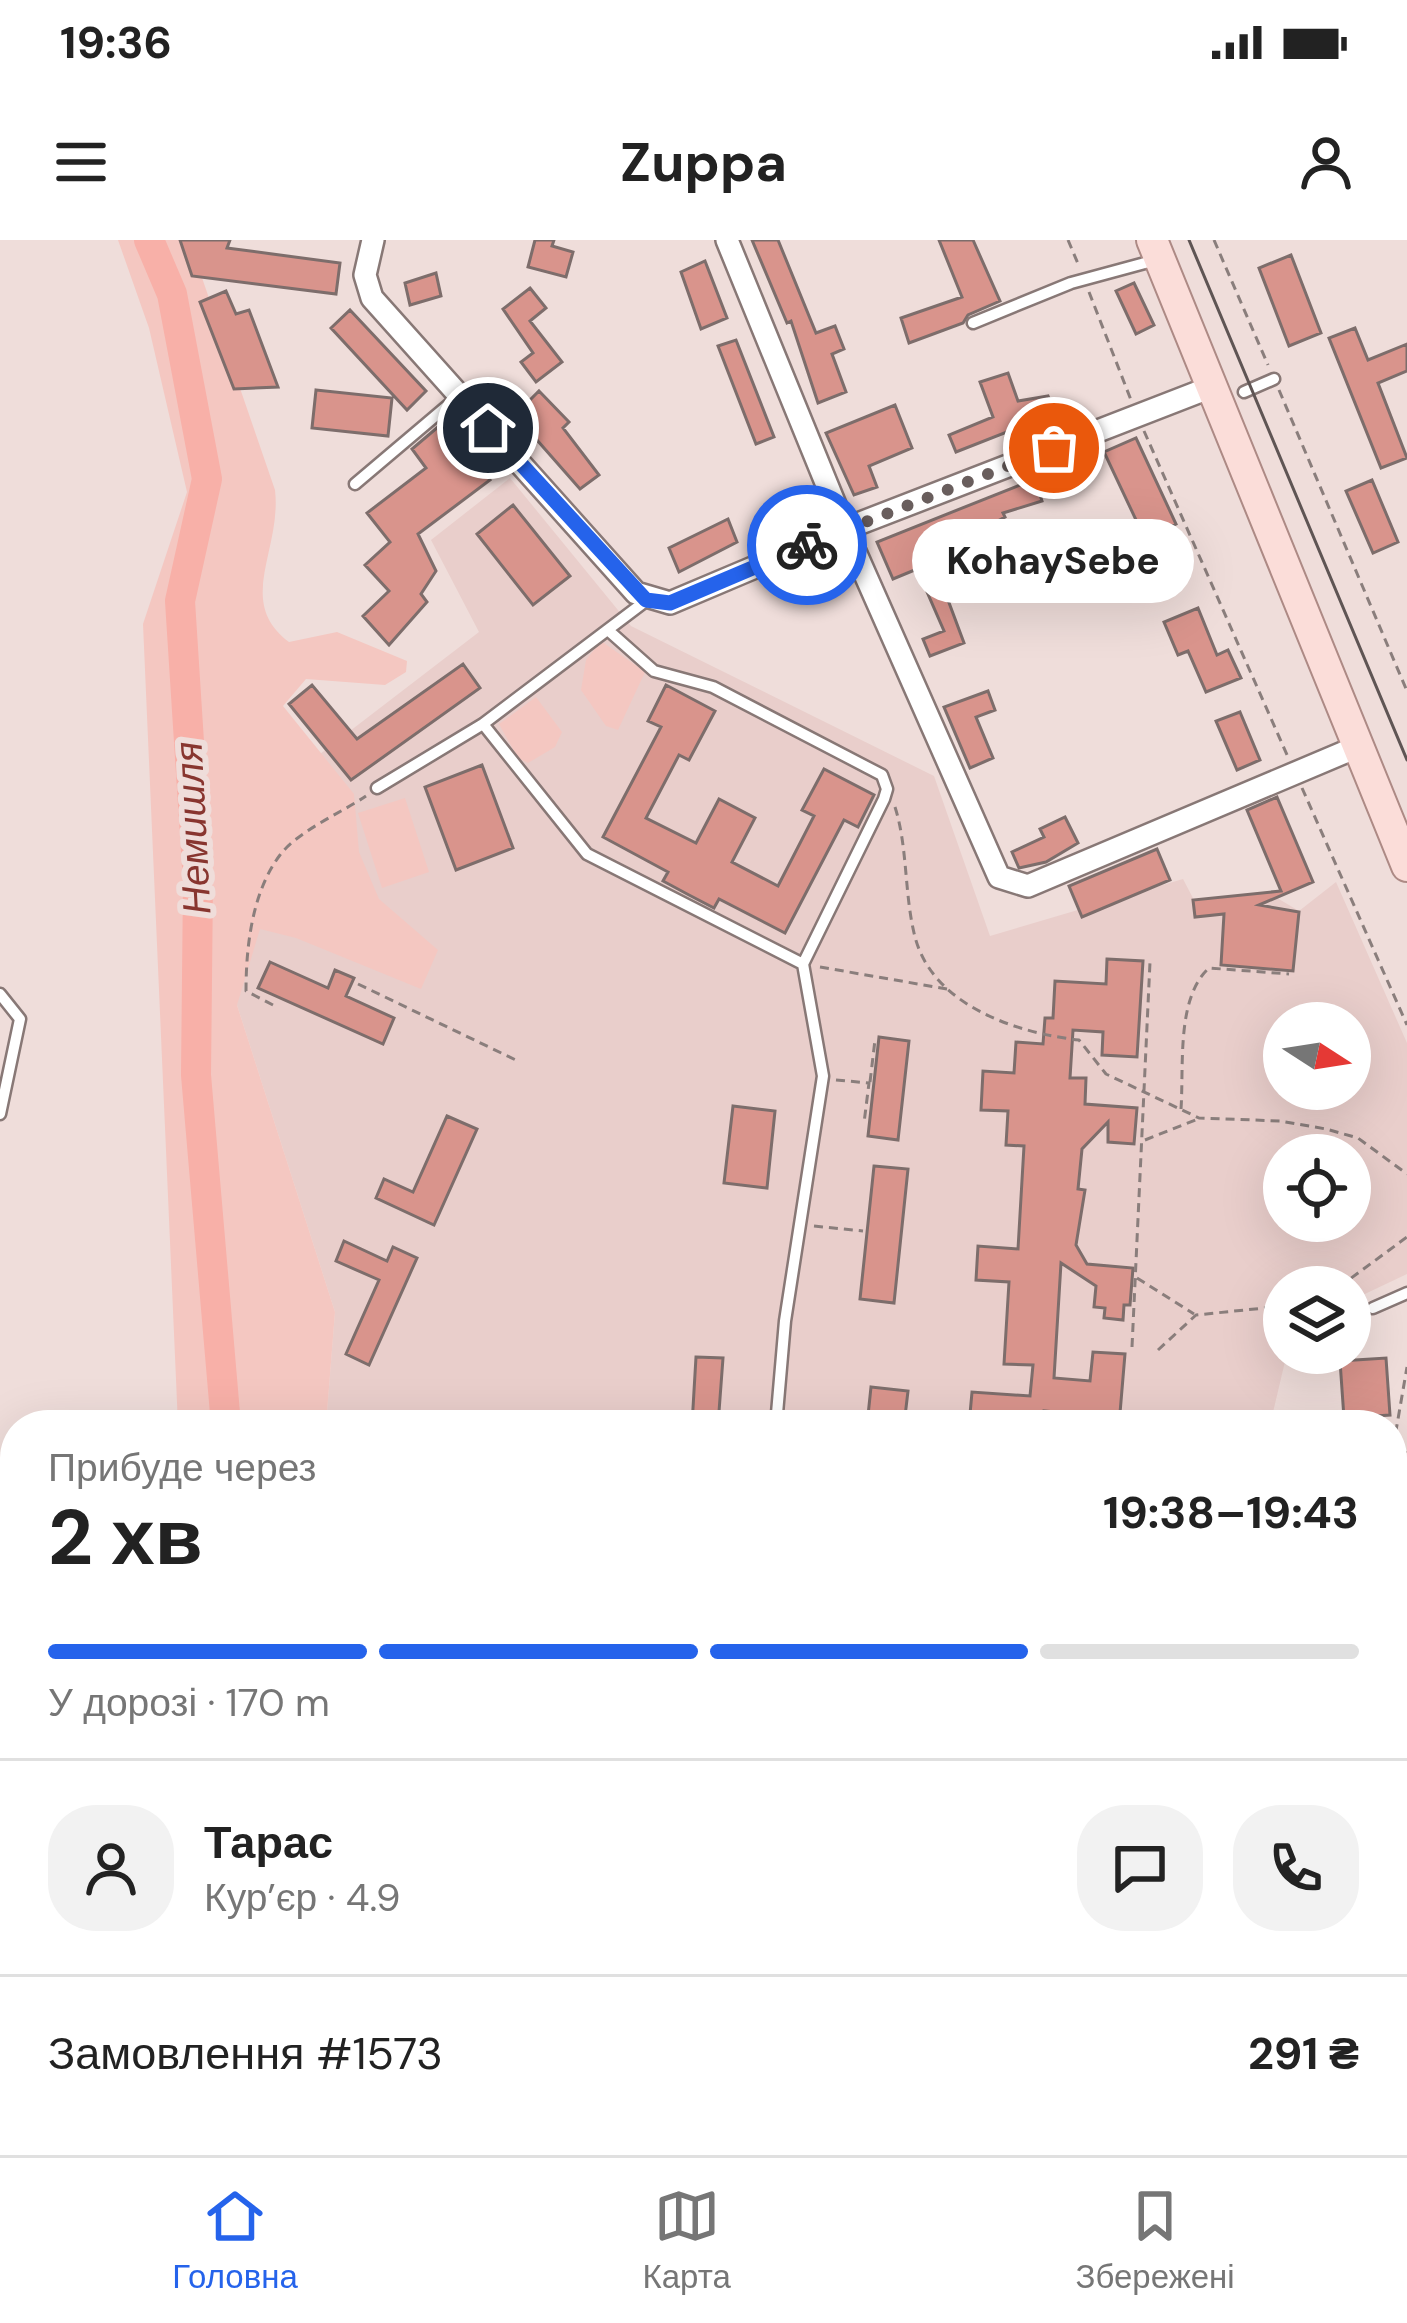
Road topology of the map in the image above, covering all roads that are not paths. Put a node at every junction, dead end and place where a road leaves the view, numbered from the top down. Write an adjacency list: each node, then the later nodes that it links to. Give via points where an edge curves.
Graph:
1 (373, 240): 7 (street, via 365,275 372,298)
2 (727, 240): 9 (street)
3 (1155, 250): 4 (lane); 6 (main road)
4 (974, 323)
5 (1274, 379): 6 (lane)
6 (1228, 389): 9 (street); 13 (main road)
7 (459, 396): 8 (lane); 10 (street)
8 (355, 484)
9 (845, 529): 10 (street, via 670,603); 13 (street, via 999,877 1008,882 1028,886)
10 (646, 600): 11 (lane)
11 (609, 631): 12 (lane); 16 (lane, via 655,671 713,687 882,775 887,789)
12 (482, 724): 14 (lane); 16 (lane, via 587,854)
13 (1358, 747): 15 (main road)
14 (377, 788)
15 (1407, 866)
16 (803, 964): 21 (lane, via 823,1078)
17 (0, 994): 18 (lane, via 20,1019)
18 (0, 1114)
19 (1407, 1293): 20 (lane)
20 (1373, 1308)
21 (778, 1410)

